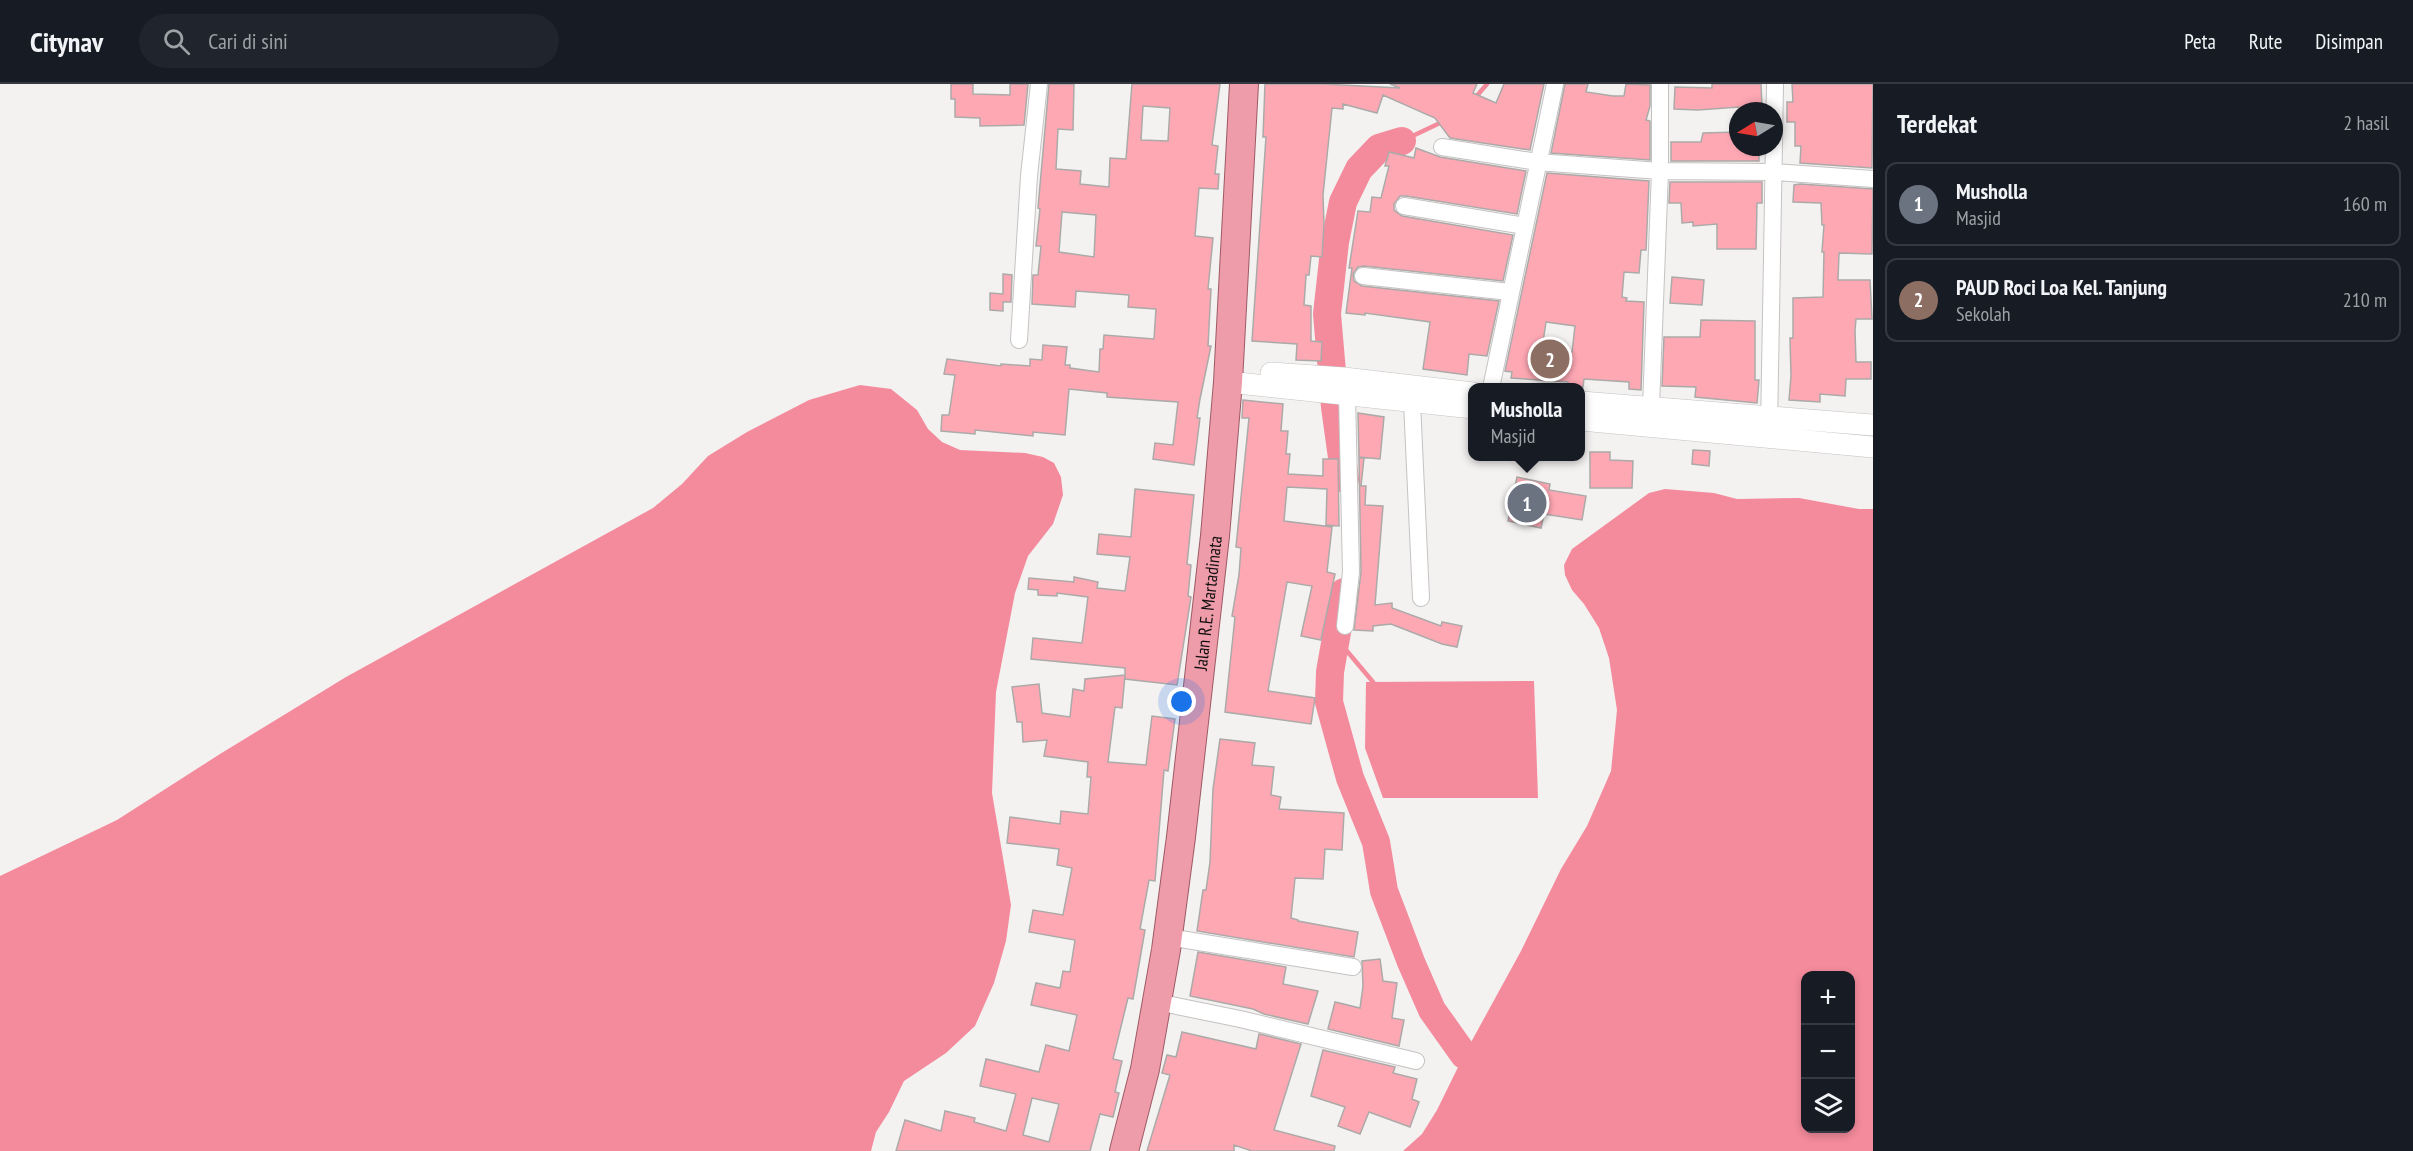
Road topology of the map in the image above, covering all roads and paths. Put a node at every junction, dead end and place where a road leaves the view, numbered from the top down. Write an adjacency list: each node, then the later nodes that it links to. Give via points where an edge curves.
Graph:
1 (1039, 84): 15 (street)
2 (1244, 84): 16 (highway, Jalan R.E. Martadinata)
3 (1556, 84): 7 (street)
4 (1660, 84): 8 (street)
5 (1775, 84): 9 (street)
6 (1442, 147): 7 (street)
7 (1537, 162): 8 (street); 12 (street)
8 (1660, 171): 9 (street); 22 (street)
9 (1774, 172): 10 (street); 26 (street)
10 (1873, 179)
11 (1404, 206): 12 (street)
12 (1525, 226): 14 (street)
13 (1363, 276): 14 (street)
14 (1510, 292): 17 (street)
15 (1019, 340)
16 (1229, 376): 18 (street); 30 (highway, Jalan R.E. Martadinata, via 1215,536)
17 (1492, 383)
18 (1344, 389): 19 (street); 20 (street); 29 (street, via 1351,573)
19 (1468, 393)
20 (1412, 402): 23 (street); 28 (street)
21 (1585, 402): 22 (street)
22 (1651, 407): 26 (street)
23 (1468, 408)
24 (1585, 420): 26 (street)
25 (1873, 425): 26 (street)
26 (1769, 428): 27 (street)
27 (1873, 447)
28 (1421, 598)
29 (1345, 626)
30 (1168, 937): 31 (street); 32 (highway, Jalan R.E. Martadinata)
31 (1353, 967)
32 (1157, 1002): 33 (street); 34 (highway, Jalan R.E. Martadinata)
33 (1416, 1061)
34 (1124, 1151)

